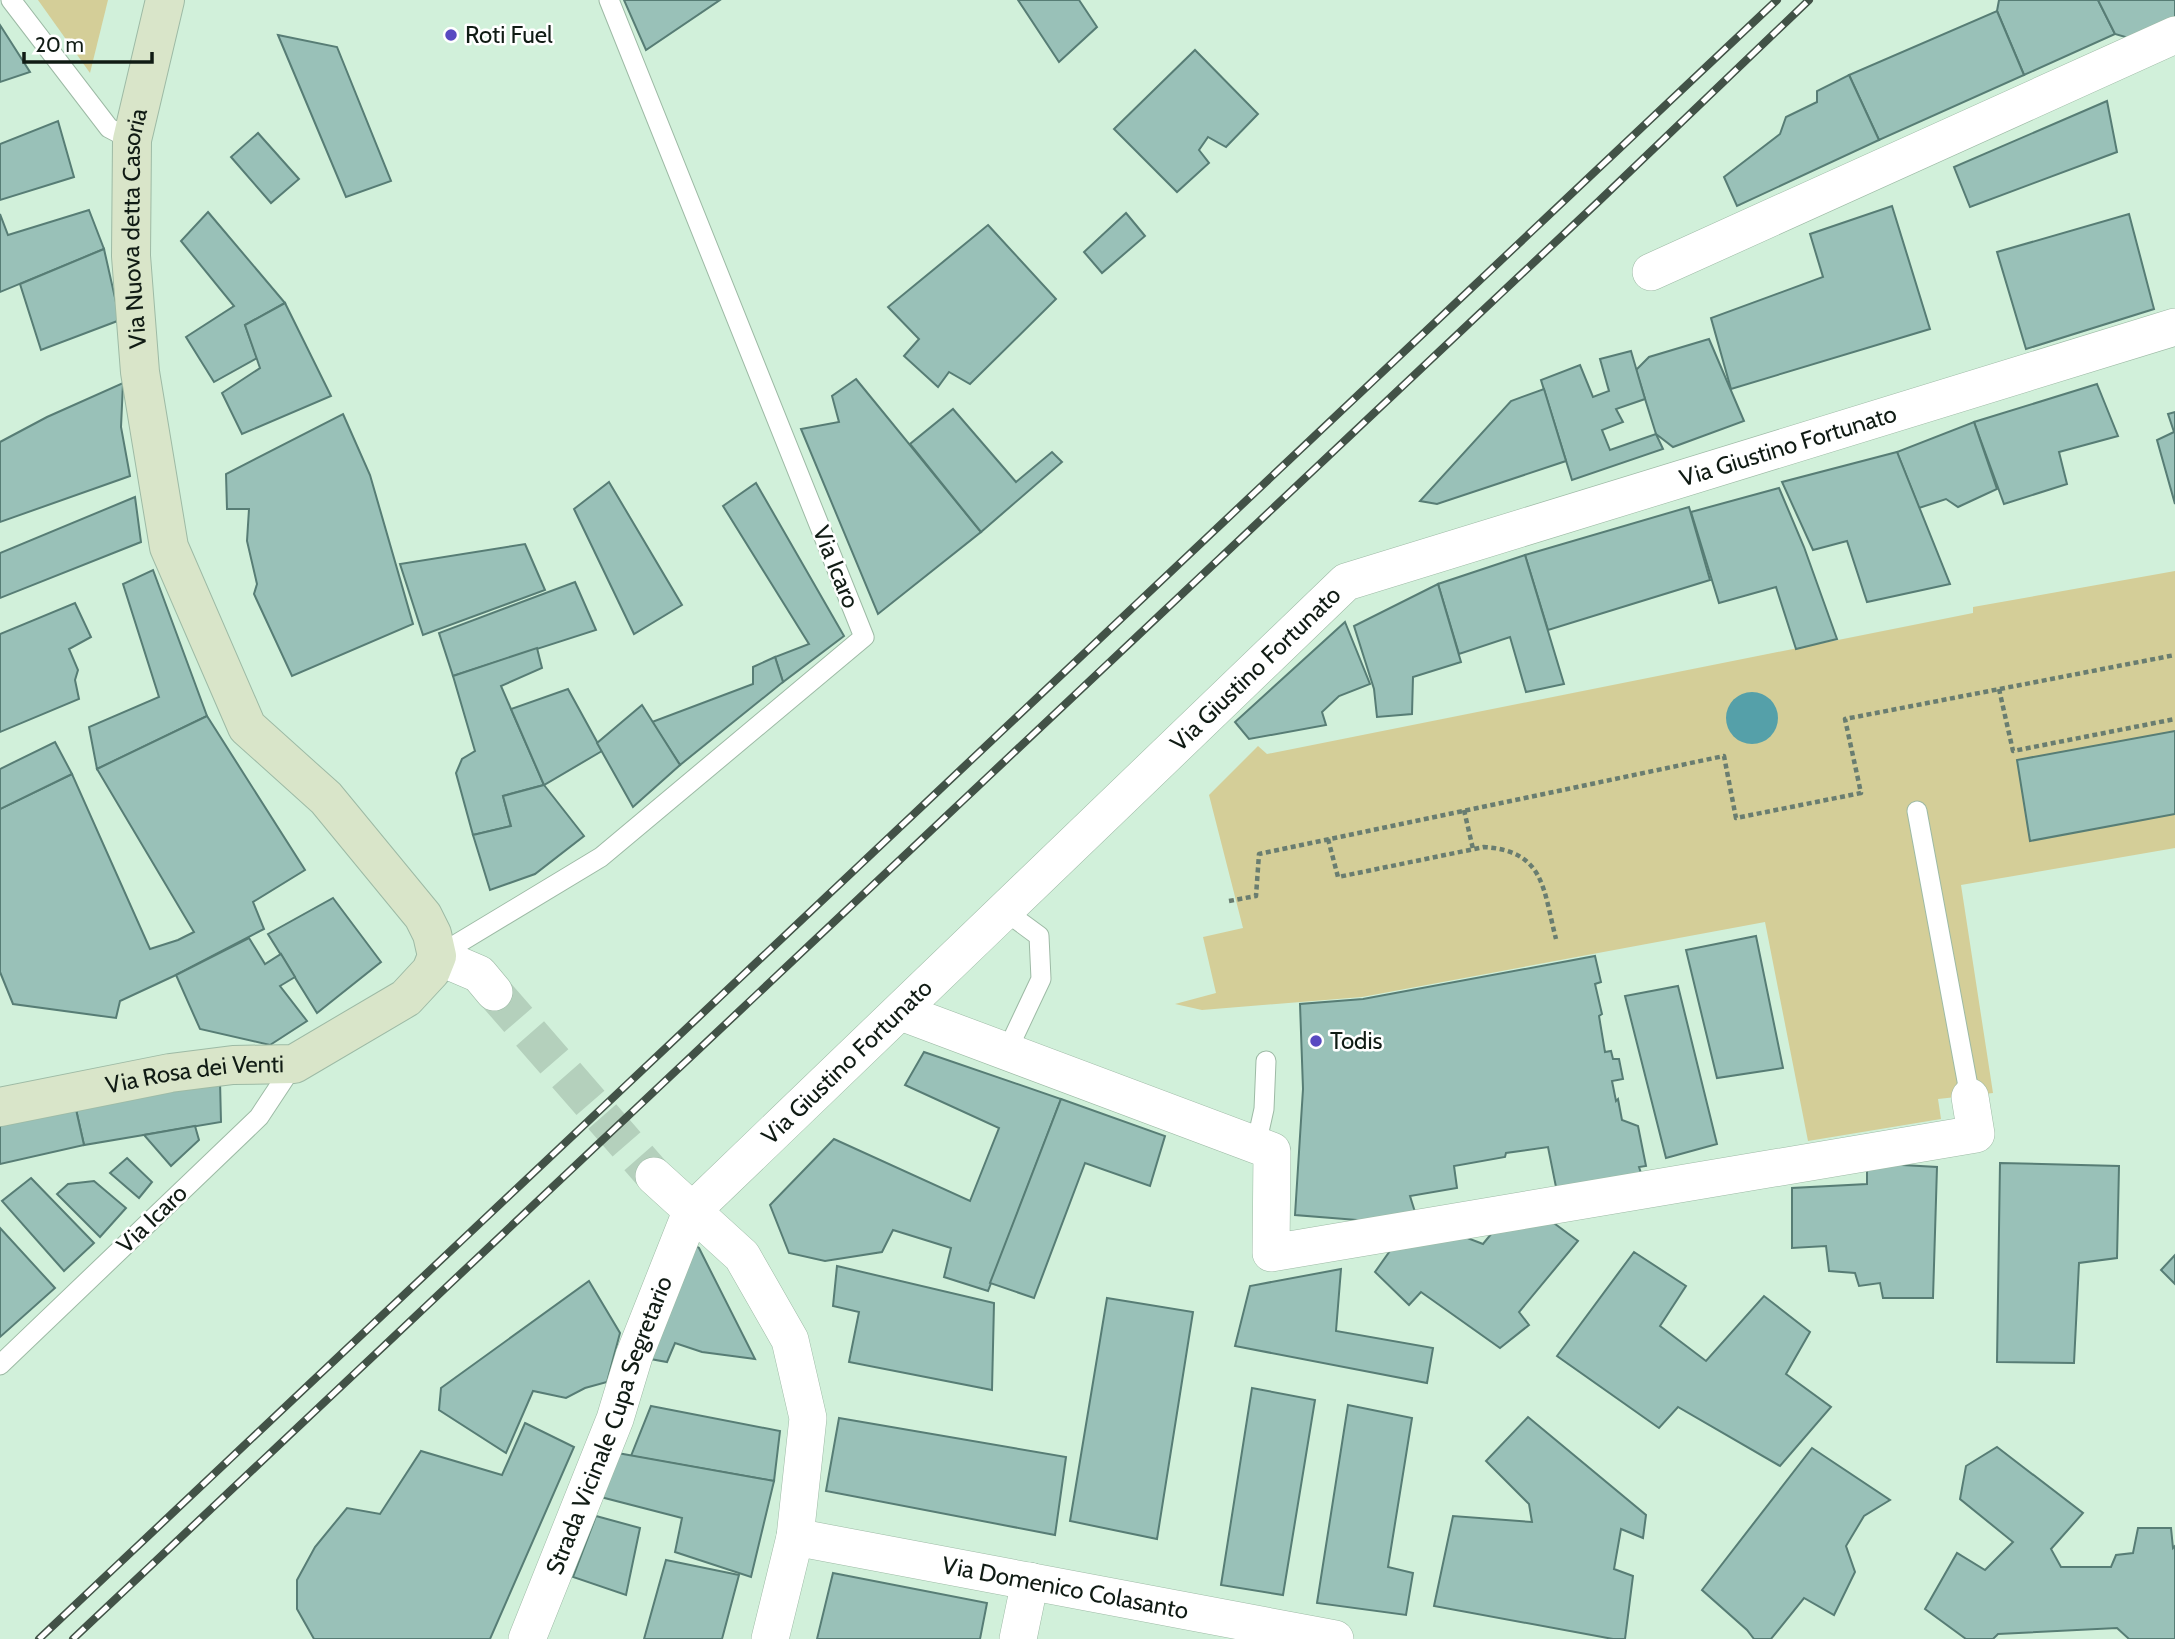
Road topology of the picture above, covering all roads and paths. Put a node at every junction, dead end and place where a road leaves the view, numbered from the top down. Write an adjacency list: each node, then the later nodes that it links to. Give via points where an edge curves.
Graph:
1 (11, 0): 5 (lane, via 109,128)
2 (164, 0): 5 (street, Via Nuova detta Casoria)
3 (609, 0): 19 (lane, Via Icaro, via 864,636 601,857)
4 (2175, 34): 6 (street)
5 (132, 140): 19 (street, Via Nuova detta Casoria, via 131,256 140,372 169,547 247,726 326,798 422,916)
6 (1651, 272)
7 (2175, 327): 17 (street, Via Giustino Fortunato, via 1346,582)
8 (2174, 656): 9 (path); 10 (path)
9 (2175, 665)
10 (1999, 689): 11 (path, via 2013,751); 12 (path, via 1845,719 1861,793 1736,818 1724,756)
11 (2175, 719)
12 (1464, 810): 14 (path); 15 (path)
13 (1917, 811): 25 (lane)
14 (1328, 839): 15 (path, via 1338,877); 16 (path, via 1259,854 1256,897)
15 (1473, 849): 18 (path, via 1504,849 1530,864 1538,876)
16 (1230, 901)
17 (1004, 911): 21 (street, Via Giustino Fortunato); 22 (lane, via 1039,936 1041,979)
18 (1556, 939)
19 (437, 956): 20 (street, via 479,974); 24 (street, Via Rosa dei Venti, via 431,971 406,998)
20 (494, 992)
21 (901, 1012): 22 (street); 29 (street, Via Giustino Fortunato)
22 (1007, 1051): 27 (street)
23 (1266, 1061): 27 (lane, via 1264,1108)
24 (293, 1064): 26 (street, Via Rosa dei Venti, via 170,1073); 30 (lane, Via Icaro, via 259,1117)
25 (1970, 1097): 27 (street, via 1976,1134 1271,1253 1272,1151)
26 (0, 1107)
27 (1256, 1145)
28 (654, 1176): 29 (street)
29 (691, 1212): 31 (street, via 742,1256 790,1340 808,1418); 33 (street, Strada Vicinale Cupa Segretario)
30 (0, 1366)
31 (795, 1537): 32 (street, Via Domenico Colasanto); 34 (street)
32 (1030, 1581): 35 (street); 36 (street, Via Domenico Colasanto)
33 (527, 1639)
34 (771, 1639)
35 (1018, 1639)
36 (1335, 1639)

